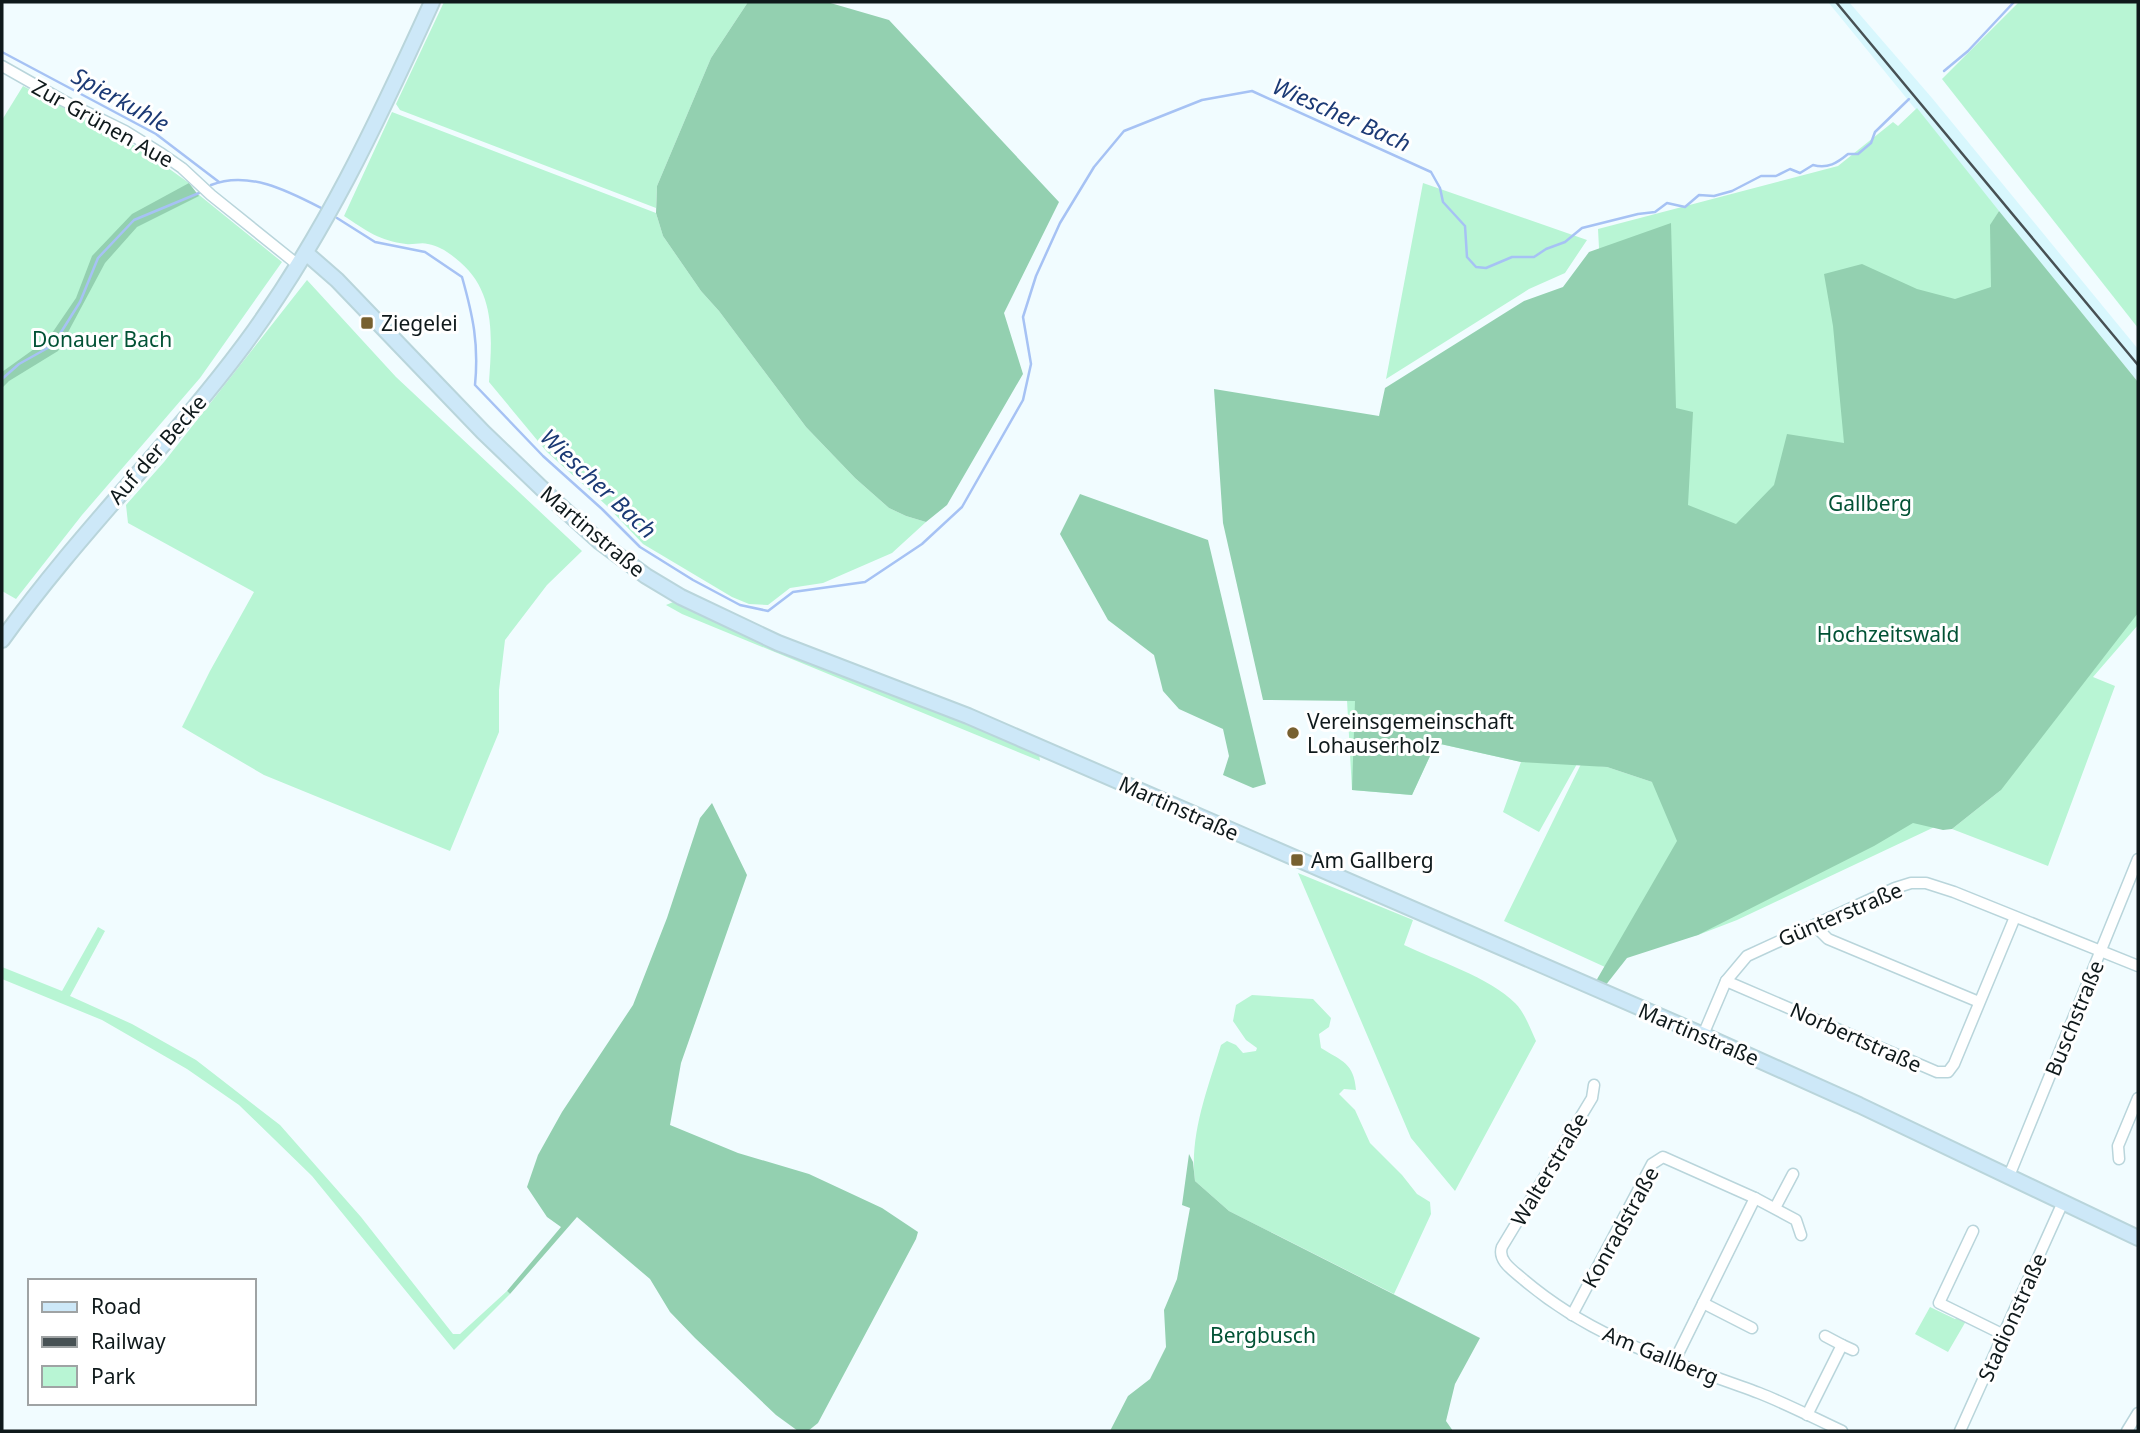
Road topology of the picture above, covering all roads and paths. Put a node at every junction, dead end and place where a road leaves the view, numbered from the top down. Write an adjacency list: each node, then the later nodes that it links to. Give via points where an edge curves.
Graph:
1 (432, 2): 3 (street, Auf der Becke, via 372,133)
2 (2, 66): 3 (street, Zur Grünen Aue, via 146,143)
3 (302, 259): 4 (street, Auf der Becke, via 215,383 85,533); 12 (street, Martinstraße, via 337,280 483,432 600,542 681,597 778,643 968,716)
4 (2, 640)
5 (2138, 859): 8 (street, Buschstraße)
6 (2015, 917): 7 (street, Günterstraße, via 1940,887 1911,883); 8 (street, Günterstraße); 11 (street, Norbertstraße)
7 (1814, 925): 10 (street, Günterstraße, via 1747,956); 11 (street, via 1828,939)
8 (2101, 951): 9 (street, Günterstraße); 17 (street, Buschstraße)
9 (2138, 966)
10 (1727, 981): 11 (street, Norbertstraße, via 1937,1072 1948,1072 1954,1064); 12 (street, Günterstraße)
11 (1979, 1002)
12 (1703, 1035): 17 (street, Martinstraße)
13 (1594, 1085): 24 (street, Walterstraße, via 1592,1098)
14 (2138, 1098): 15 (street, via 2118,1146)
15 (2119, 1159)
16 (1793, 1174): 20 (street)
17 (2009, 1176): 19 (street, Martinstraße)
18 (1755, 1198): 20 (street, Konradstraße); 25 (street); 26 (street, Konradstraße, via 1663,1157 1657,1159)
19 (2063, 1202): 23 (street, Martinstraße); 28 (street, Stadionstraße)
20 (1775, 1208): 22 (street, Konradstraße, via 1796,1220)
21 (1973, 1231): 28 (street, via 1939,1303)
22 (1801, 1235)
23 (2138, 1238)
24 (1500, 1252): 26 (street, Am Gallberg, via 1512,1269)
25 (1703, 1303): 27 (street); 32 (street)
26 (1572, 1315): 32 (street, Am Gallberg)
27 (1752, 1328)
28 (2004, 1335): 36 (street, Stadionstraße)
29 (1825, 1336): 30 (street)
30 (1842, 1345): 31 (street); 34 (street)
31 (1853, 1350)
32 (1673, 1364): 34 (street, Am Gallberg)
33 (2138, 1413): 37 (street)
34 (1807, 1415): 35 (street, Am Gallberg)
35 (1842, 1431)
36 (1960, 1431)
37 (2127, 1431)

